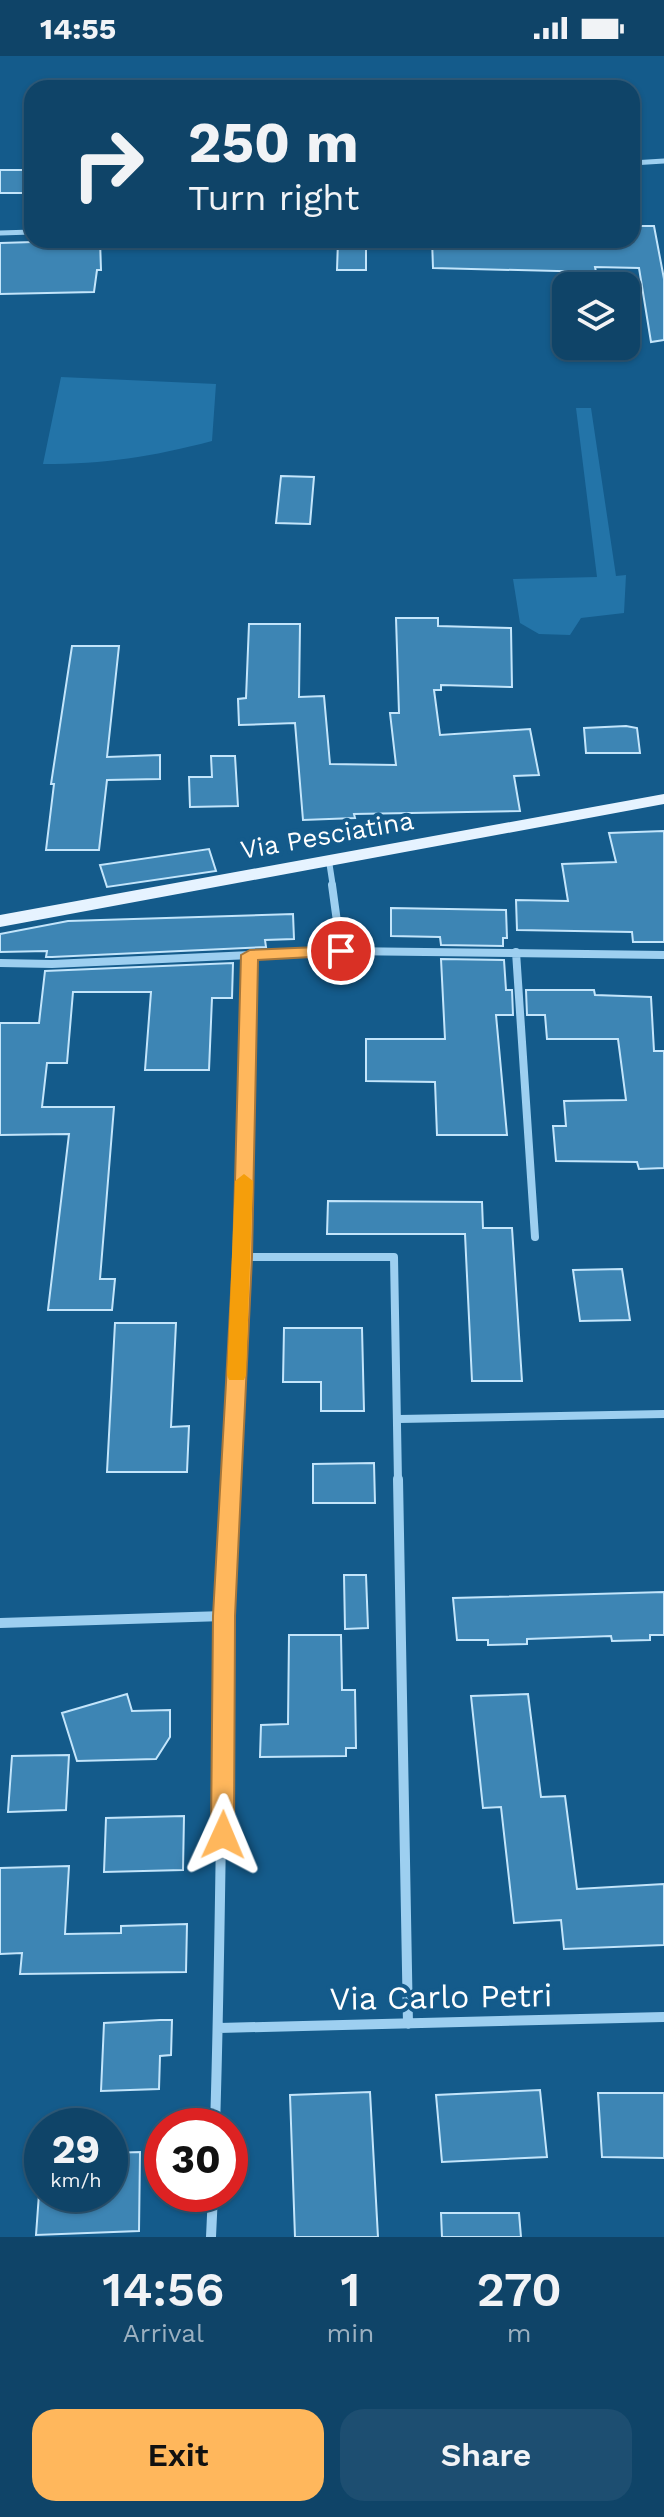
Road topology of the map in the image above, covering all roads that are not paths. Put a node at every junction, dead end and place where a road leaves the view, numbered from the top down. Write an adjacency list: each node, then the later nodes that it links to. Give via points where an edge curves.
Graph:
1 (664, 161): 2 (street)
2 (640, 162)
3 (24, 232): 4 (street)
4 (0, 233)
5 (664, 799): 6 (main road, Via Pesciatina)
6 (329, 861): 7 (main road, Via Pesciatina); 8 (street)
7 (0, 921)
8 (341, 951): 9 (street); 10 (street)
9 (516, 952): 11 (street); 13 (street)
10 (250, 955): 12 (street); 14 (street)
11 (664, 955)
12 (0, 963)
13 (535, 1237)
14 (242, 1257): 16 (street, via 394,1257); 17 (street)
15 (664, 1414): 16 (street)
16 (399, 1419): 20 (street)
17 (224, 1616): 18 (street); 21 (street)
18 (0, 1623)
19 (664, 2017): 20 (street, Via Carlo Petri)
20 (408, 2024): 21 (street, Via Carlo Petri)
21 (219, 2028): 22 (street)
22 (216, 2108)
23 (212, 2212): 24 (street)
24 (211, 2237)

